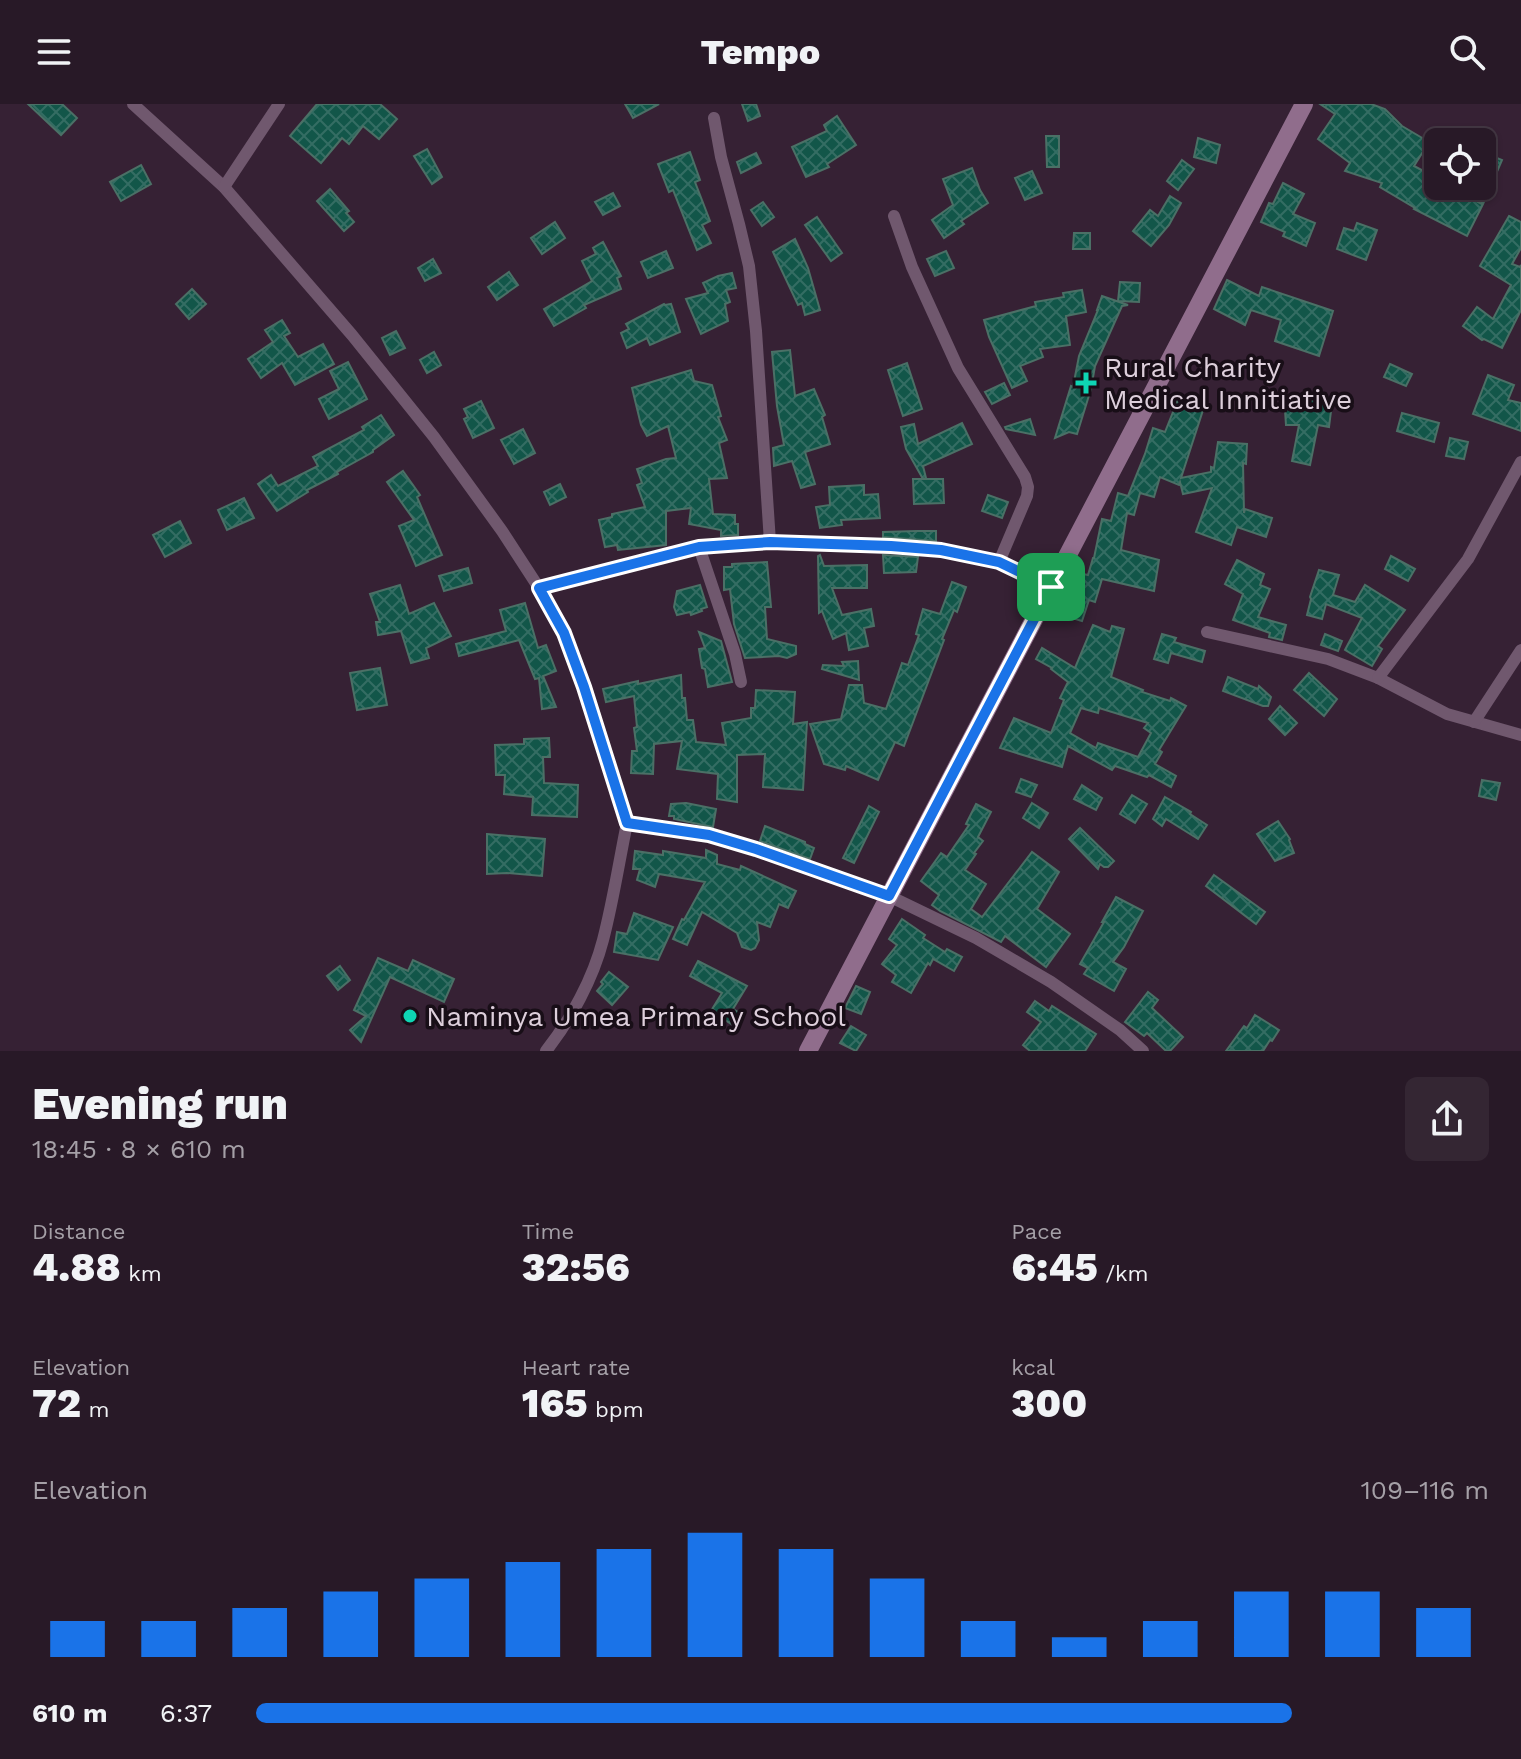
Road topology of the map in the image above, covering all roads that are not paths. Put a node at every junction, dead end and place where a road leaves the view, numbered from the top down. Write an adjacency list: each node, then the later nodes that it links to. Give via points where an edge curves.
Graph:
1 (133, 104): 5 (street)
2 (279, 104): 5 (street)
3 (1304, 104): 11 (main road)
4 (714, 118): 8 (street, via 749,266)
5 (224, 187): 12 (street, via 434,437)
6 (894, 216): 10 (street, via 958,368 1025,477 1027,496)
7 (1521, 462): 15 (street, via 1468,559)
8 (770, 542): 9 (street); 10 (street, via 941,550)
9 (699, 547): 12 (street); 16 (street)
10 (999, 562): 11 (street)
11 (1051, 587): 20 (main road)
12 (539, 588): 19 (street, via 564,633)
13 (1207, 632): 15 (street, via 1328,659)
14 (1521, 650): 17 (street)
15 (1378, 678): 17 (street)
16 (741, 682)
17 (1474, 722): 18 (street)
18 (1521, 735)
19 (627, 823): 20 (street, via 709,835); 21 (street, via 603,943 585,989)
20 (889, 896): 22 (main road); 23 (street, via 1051,982)
21 (546, 1051)
22 (808, 1051)
23 (1143, 1051)

